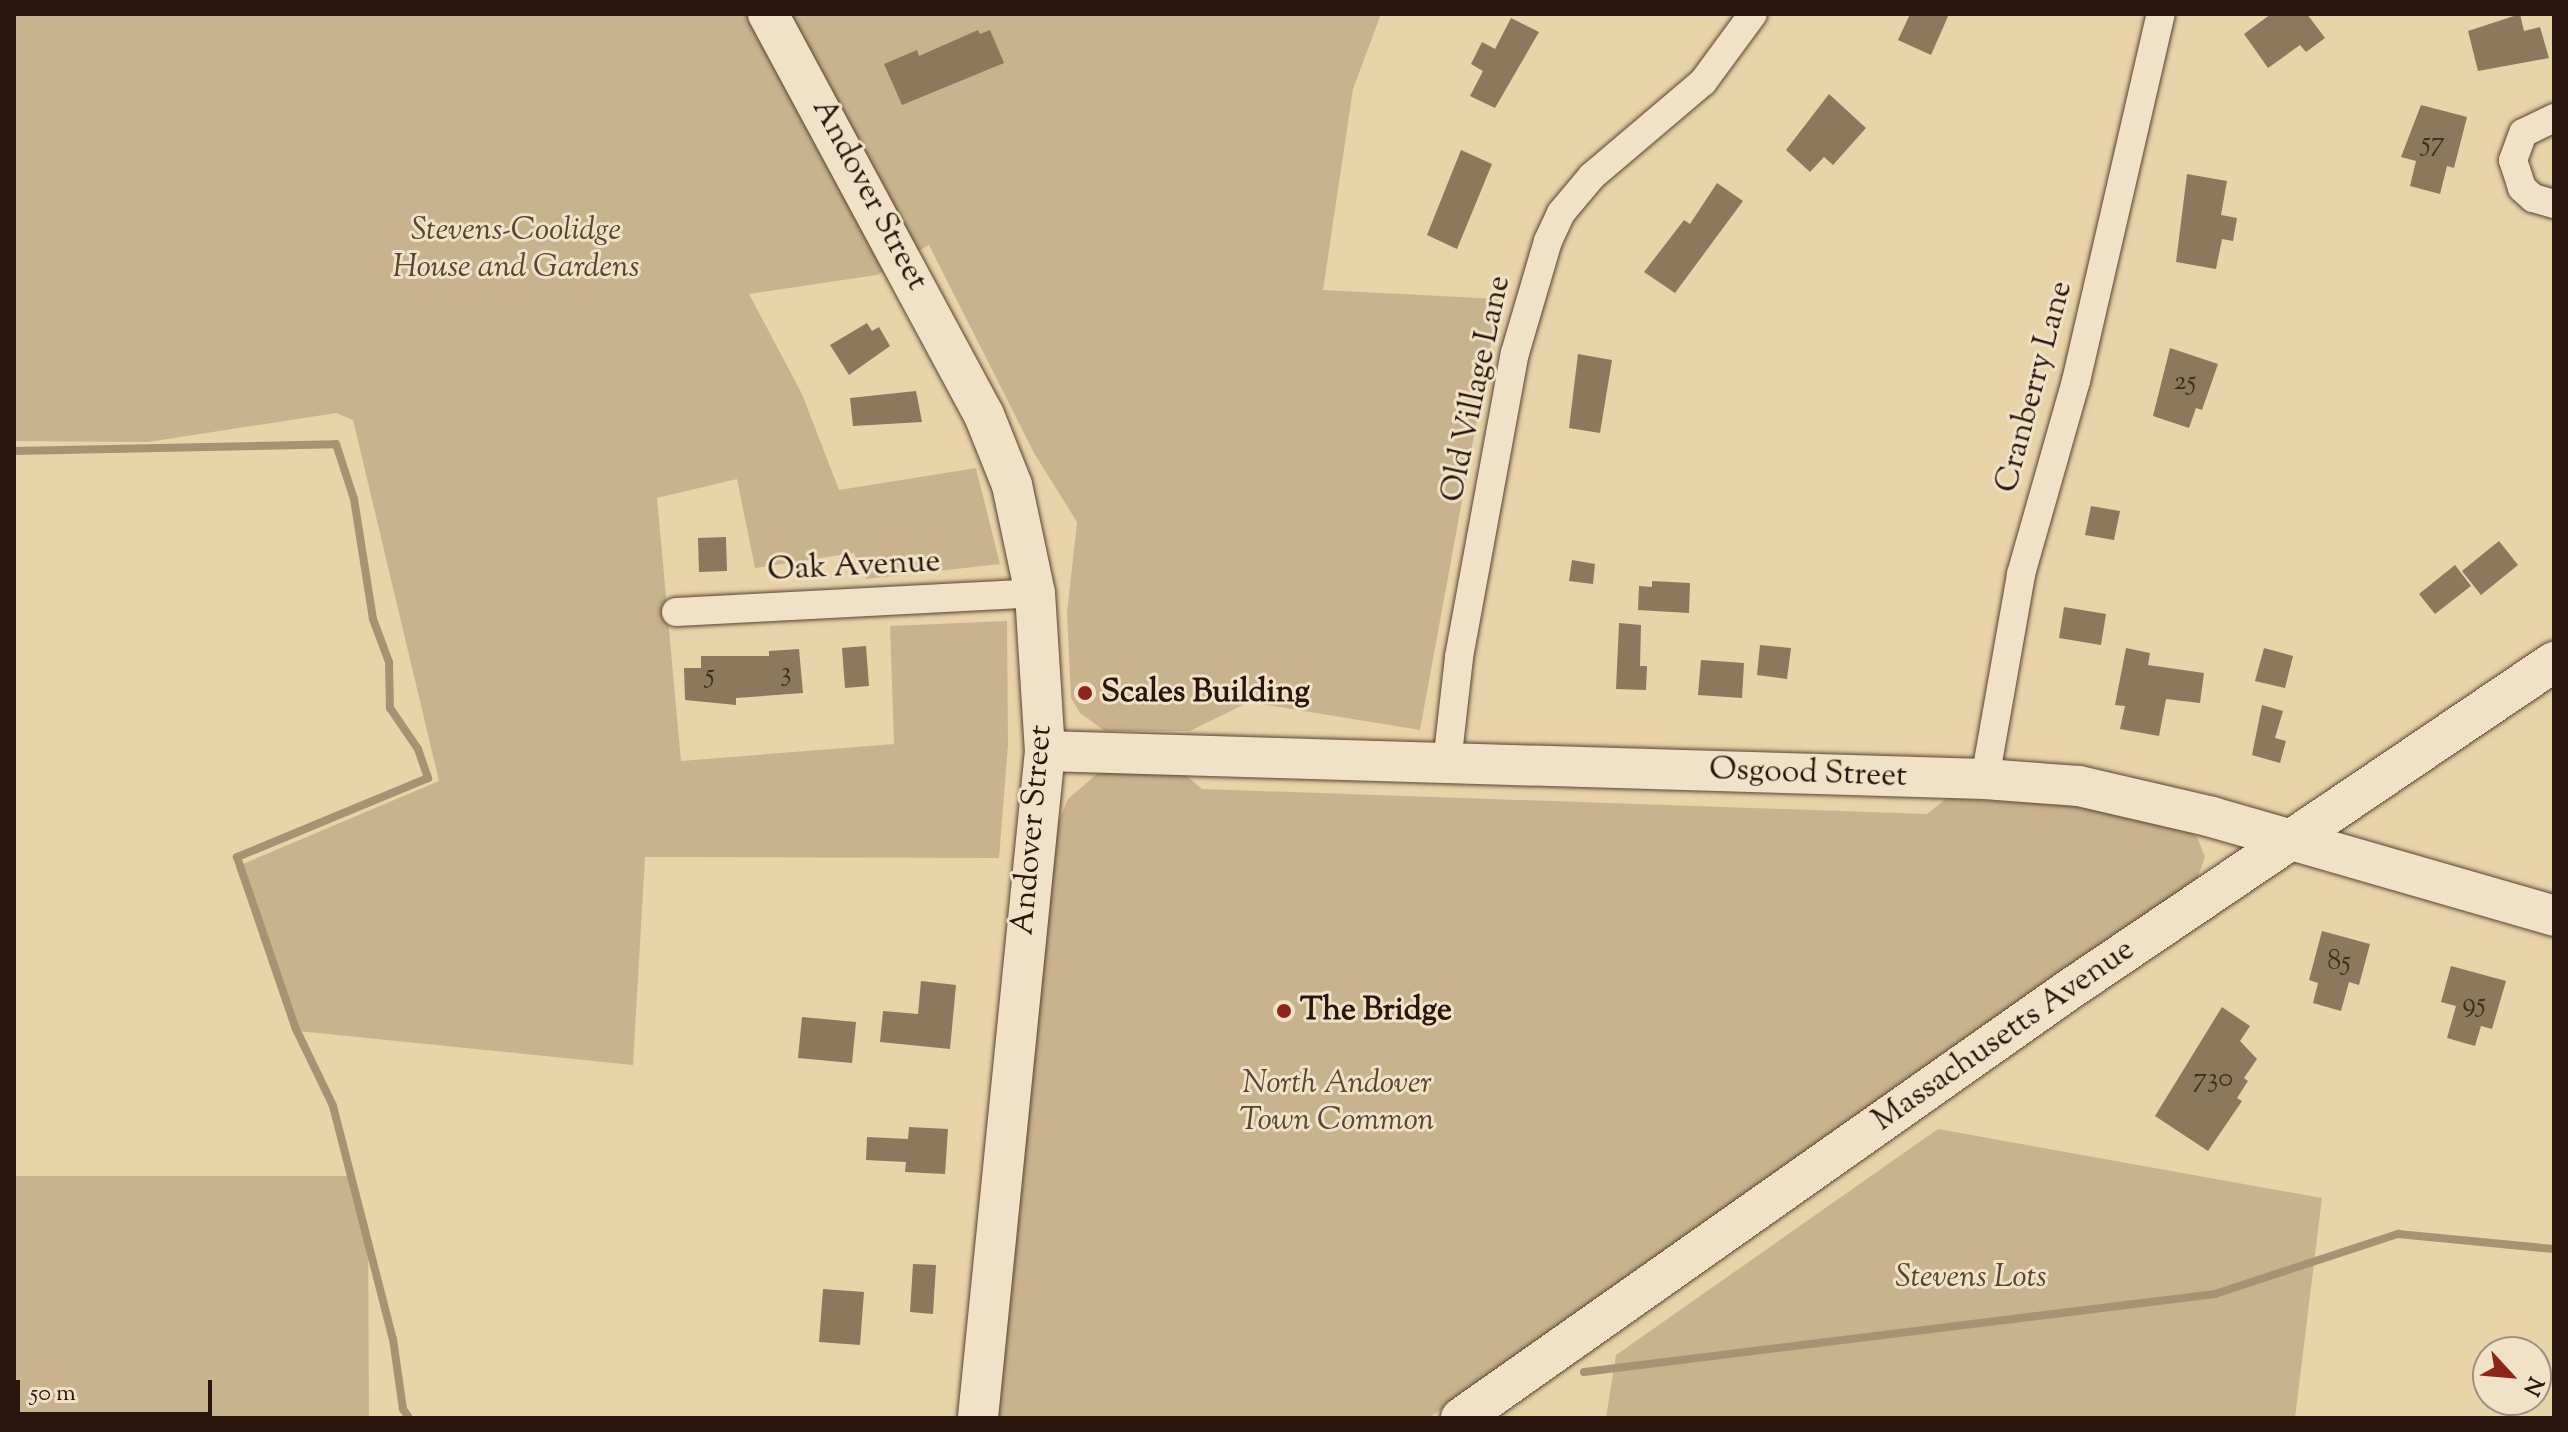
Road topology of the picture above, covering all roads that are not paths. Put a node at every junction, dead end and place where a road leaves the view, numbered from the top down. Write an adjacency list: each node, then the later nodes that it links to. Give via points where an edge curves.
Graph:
1 (768, 14): 6 (main road, Andover Street, via 984,415 1012,485)
2 (1753, 14): 10 (street, Old Village Lane, via 1703,82 1592,176 1561,213 1548,241 1515,353 1459,657)
3 (2161, 14): 11 (street, Cranberry Lane, via 2076,381 2021,574)
4 (2554, 118): 5 (street, via 2523,133 2513,160 2522,188 2533,198)
5 (2554, 204)
6 (1035, 593): 7 (street, Oak Avenue); 9 (main road, Andover Street)
7 (676, 612)
8 (2554, 662): 12 (main road, Massachusetts Avenue)
9 (1045, 751): 10 (main road, Osgood Street); 14 (main road, Andover Street)
10 (1447, 763): 11 (main road, Osgood Street)
11 (1985, 779): 12 (main road, Osgood Street, via 2116,793)
12 (2288, 839): 13 (main road, Osgood Street); 15 (main road, Massachusetts Avenue)
13 (2554, 916)
14 (978, 1418)
15 (1461, 1418)

